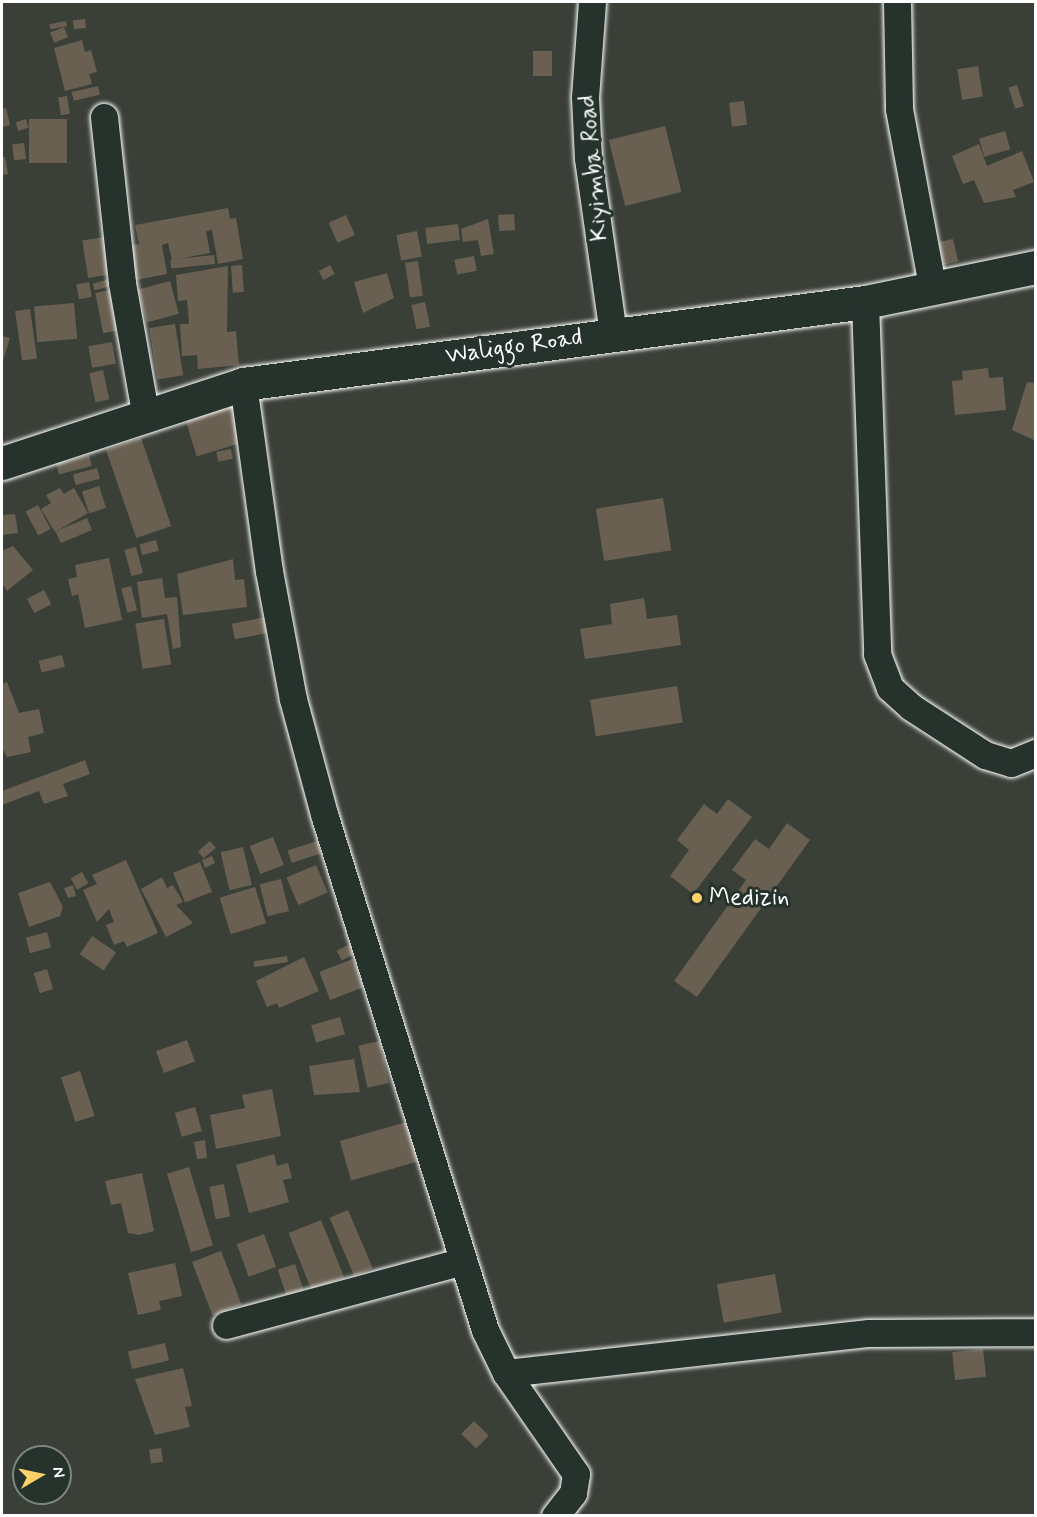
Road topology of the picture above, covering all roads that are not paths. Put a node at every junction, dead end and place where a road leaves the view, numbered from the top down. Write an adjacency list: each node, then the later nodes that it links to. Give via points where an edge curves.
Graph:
1 (592, 2): 7 (street, Kiyimba Road, via 585,97 588,158)
2 (897, 2): 5 (street, via 900,119)
3 (104, 117): 9 (street, via 122,283)
4 (1035, 267): 5 (street, Waliggo Road)
5 (933, 290): 6 (street, Waliggo Road)
6 (865, 302): 7 (street, Waliggo Road); 11 (street, via 877,654 890,688 911,707 985,755 1011,763)
7 (613, 334): 8 (street, Waliggo Road)
8 (243, 384): 9 (street, Waliggo Road); 12 (street, via 293,699)
9 (145, 412): 10 (street, Waliggo Road)
10 (2, 464)
11 (1035, 753)
12 (460, 1262): 13 (street); 15 (street)
13 (226, 1325)
14 (1035, 1332): 15 (street, via 869,1333)
15 (506, 1372): 16 (street, via 576,1474 573,1493)
16 (555, 1515)

